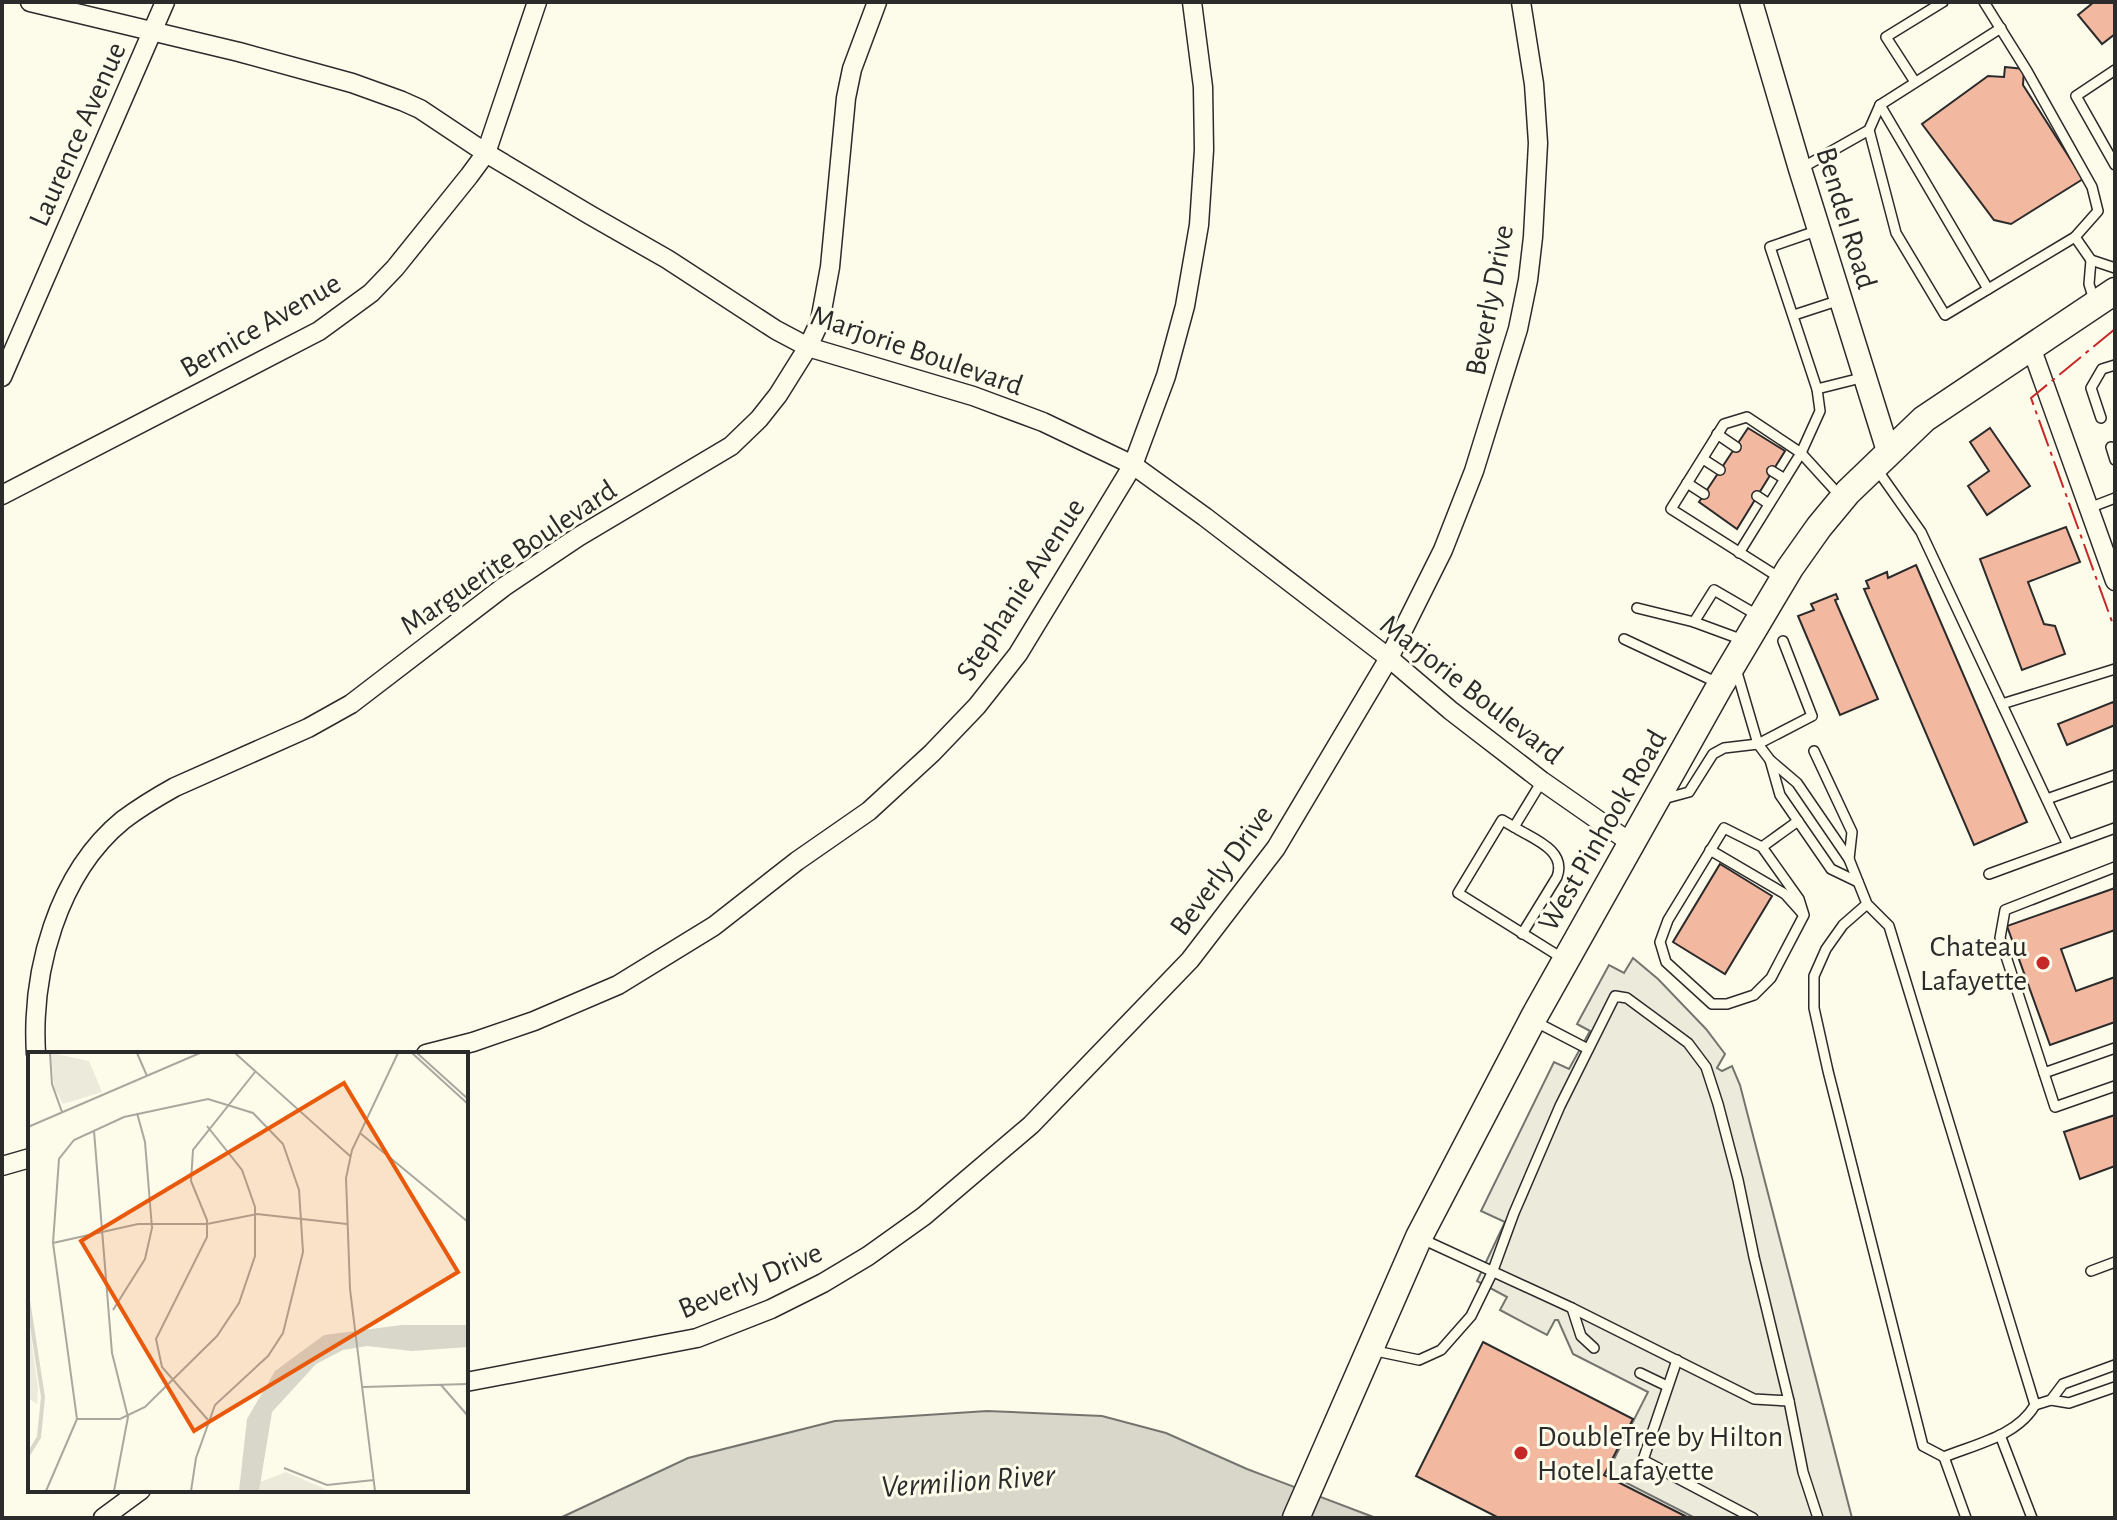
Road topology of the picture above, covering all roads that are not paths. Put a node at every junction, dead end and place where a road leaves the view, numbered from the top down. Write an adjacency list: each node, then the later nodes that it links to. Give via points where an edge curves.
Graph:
1 (30, 2): 11 (street, Marjorie Boulevard)
2 (165, 2): 11 (street, Laurence Avenue)
3 (537, 2): 16 (street, Bernice Avenue)
4 (877, 2): 27 (street, Marguerite Boulevard, via 846,98 830,267 820,321)
5 (1192, 2): 41 (street, Stephanie Avenue, via 1203,87 1199,225 1166,376)
6 (1521, 2): 63 (street, Beverly Drive, via 1538,143 1526,292 1474,471 1443,550)
7 (1943, 2): 13 (lane, via 1886,37)
8 (1984, 2): 10 (lane)
9 (1755, 3): 18 (street, Bendel Road)
10 (2001, 28): 13 (lane); 20 (lane, via 2092,187 2098,211)
11 (152, 31): 16 (street, Marjorie Boulevard, via 402,101); 30 (street, Laurence Avenue)
12 (2115, 70): 17 (lane, via 2076,96)
13 (1915, 82): 14 (lane)
14 (1880, 105): 15 (lane); 23 (lane)
15 (1869, 130): 18 (lane); 23 (lane, via 1896,233 1945,315)
16 (486, 153): 27 (street, Marjorie Boulevard); 47 (street, Bernice Avenue, via 395,268 319,331)
17 (2115, 165)
18 (1800, 169): 19 (street, Bendel Road)
19 (1819, 230): 25 (street, Bendel Road); 26 (lane, via 1770,247)
20 (2075, 237): 21 (lane); 23 (lane)
21 (2091, 260): 22 (lane); 24 (lane, via 2089,284)
22 (2115, 268)
23 (1988, 289)
24 (2105, 298): 28 (main road, West Pinhook Road)
25 (1841, 300): 26 (lane); 31 (street, Bendel Road)
26 (1794, 315): 32 (lane)
27 (808, 347): 41 (street, Marjorie Boulevard, via 973,396); 92 (street, Marguerite Boulevard, via 778,395 731,446 505,586 351,704 175,787 122,821 77,874 57,914 37,995)
28 (2031, 347): 38 (main road, West Pinhook Road, via 1924,419); 52 (street)
29 (2115, 365): 33 (lane, via 2102,369 2091,388)
30 (2, 377)
31 (1865, 377): 32 (lane); 38 (street, Bendel Road)
32 (1817, 389): 37 (lane, via 1820,411)
33 (2101, 418)
34 (1717, 434): 35 (lane); 37 (lane, via 1724,424 1747,417); 39 (lane)
35 (1736, 447)
36 (2111, 447): 40 (lane)
37 (1801, 453): 44 (lane); 50 (lane)
38 (1881, 458): 50 (main road, West Pinhook Road); 66 (lane)
39 (1703, 459): 42 (lane); 45 (lane)
40 (2115, 460)
41 (1133, 465): 63 (street, Marjorie Boulevard); 93 (street, Stephanie Avenue, via 1018,654 977,706 869,811 714,926 618,985 534,1021)
42 (1720, 470)
43 (1772, 471): 44 (lane)
44 (1785, 479): 51 (lane)
45 (1687, 483): 46 (lane); 55 (lane, via 1671,509)
46 (1704, 494)
47 (2, 495)
48 (1757, 496): 51 (lane)
49 (2115, 498): 52 (lane)
50 (1842, 499): 56 (main road, West Pinhook Road)
51 (1769, 504): 54 (lane)
52 (2089, 508): 57 (street)
53 (1743, 519): 54 (lane)
54 (1755, 527): 55 (lane)
55 (1739, 553): 56 (lane)
56 (1783, 580): 59 (main road, West Pinhook Road)
57 (2115, 581)
58 (1637, 608): 60 (lane)
59 (1761, 617): 60 (lane, via 1714,590); 64 (main road, West Pinhook Road)
60 (1694, 622): 64 (lane)
61 (1624, 639): 64 (lane)
62 (1783, 641): 67 (lane, via 1812,716)
63 (1389, 658): 71 (street, Marjorie Boulevard); 108 (street, Beverly Drive, via 1276,848 1190,960 1031,1125 924,1216 823,1283 697,1338)
64 (1734, 663): 67 (lane); 73 (main road, West Pinhook Road)
65 (2115, 669): 66 (lane)
66 (2002, 704): 72 (lane)
67 (1758, 744): 69 (lane); 73 (lane, via 1713,754 1689,792)
68 (1814, 751): 81 (lane, via 1852,832)
69 (1770, 760): 74 (lane, via 1780,795); 81 (lane, via 1797,783)
70 (2115, 775): 72 (lane)
71 (1542, 781): 75 (lane); 77 (street, Marjorie Boulevard)
72 (2047, 799): 78 (lane)
73 (1656, 801): 77 (main road, West Pinhook Road)
74 (1798, 821): 79 (lane); 84 (lane, via 1831,869)
75 (1514, 827): 87 (lane, via 1560,862 1557,877); 87 (lane, via 1502,820 1458,893)
76 (2115, 828): 78 (lane)
77 (1631, 843): 88 (main road, West Pinhook Road)
78 (2068, 845): 83 (lane)
79 (1762, 847): 80 (lane, via 1724,828); 86 (lane, via 1799,899)
80 (1710, 850): 86 (lane, via 1785,894); 86 (lane, via 1660,942 1666,962 1712,1004 1754,995 1771,978)
81 (1849, 859): 84 (lane)
82 (2115, 867): 94 (lane, via 2005,910 2000,938)
83 (1989, 874)
84 (1858, 882): 85 (lane)
85 (1867, 904): 113 (lane, via 1889,926); 115 (lane, via 1826,949 1814,976 1814,1008 1923,1446)
86 (1804, 915)
87 (1522, 934): 88 (lane)
88 (1565, 960): 89 (main road, West Pinhook Road)
89 (1532, 1020): 91 (lane); 98 (main road, West Pinhook Road)
90 (2115, 1048): 94 (lane)
91 (1588, 1049): 101 (lane); 112 (lane, via 1615,996 1627,998 1688,1043 1706,1067)
92 (36, 1052)
93 (434, 1052)
94 (2044, 1073): 95 (lane, via 2055,1107)
95 (2115, 1086)
96 (28, 1159): 97 (street)
97 (2, 1166)
98 (1419, 1237): 101 (lane); 104 (main road, West Pinhook Road)
99 (2115, 1262): 100 (lane)
100 (2091, 1271)
101 (1492, 1273): 102 (lane); 104 (lane, via 1471,1316 1441,1350 1419,1360)
102 (1572, 1308): 103 (lane, via 1581,1336); 105 (lane)
103 (1594, 1348)
104 (1370, 1350): 118 (main road, West Pinhook Road)
105 (1677, 1360): 109 (lane); 112 (lane, via 1754,1399)
106 (2115, 1365): 111 (lane, via 2063,1384)
107 (1640, 1373): 109 (lane)
108 (468, 1382)
109 (1667, 1386): 119 (lane, via 1643,1460)
110 (2115, 1387): 111 (lane, via 2069,1403)
111 (2051, 1400): 113 (lane)
112 (1789, 1401): 120 (lane)
113 (2035, 1405): 114 (lane, via 2027,1419)
114 (2000, 1435): 115 (lane); 122 (lane)
115 (1944, 1457): 121 (lane)
116 (118, 1497): 117 (street)
117 (103, 1518)
118 (1296, 1518)
119 (1753, 1518)
120 (1818, 1518)
121 (1966, 1518)
122 (2032, 1518)

